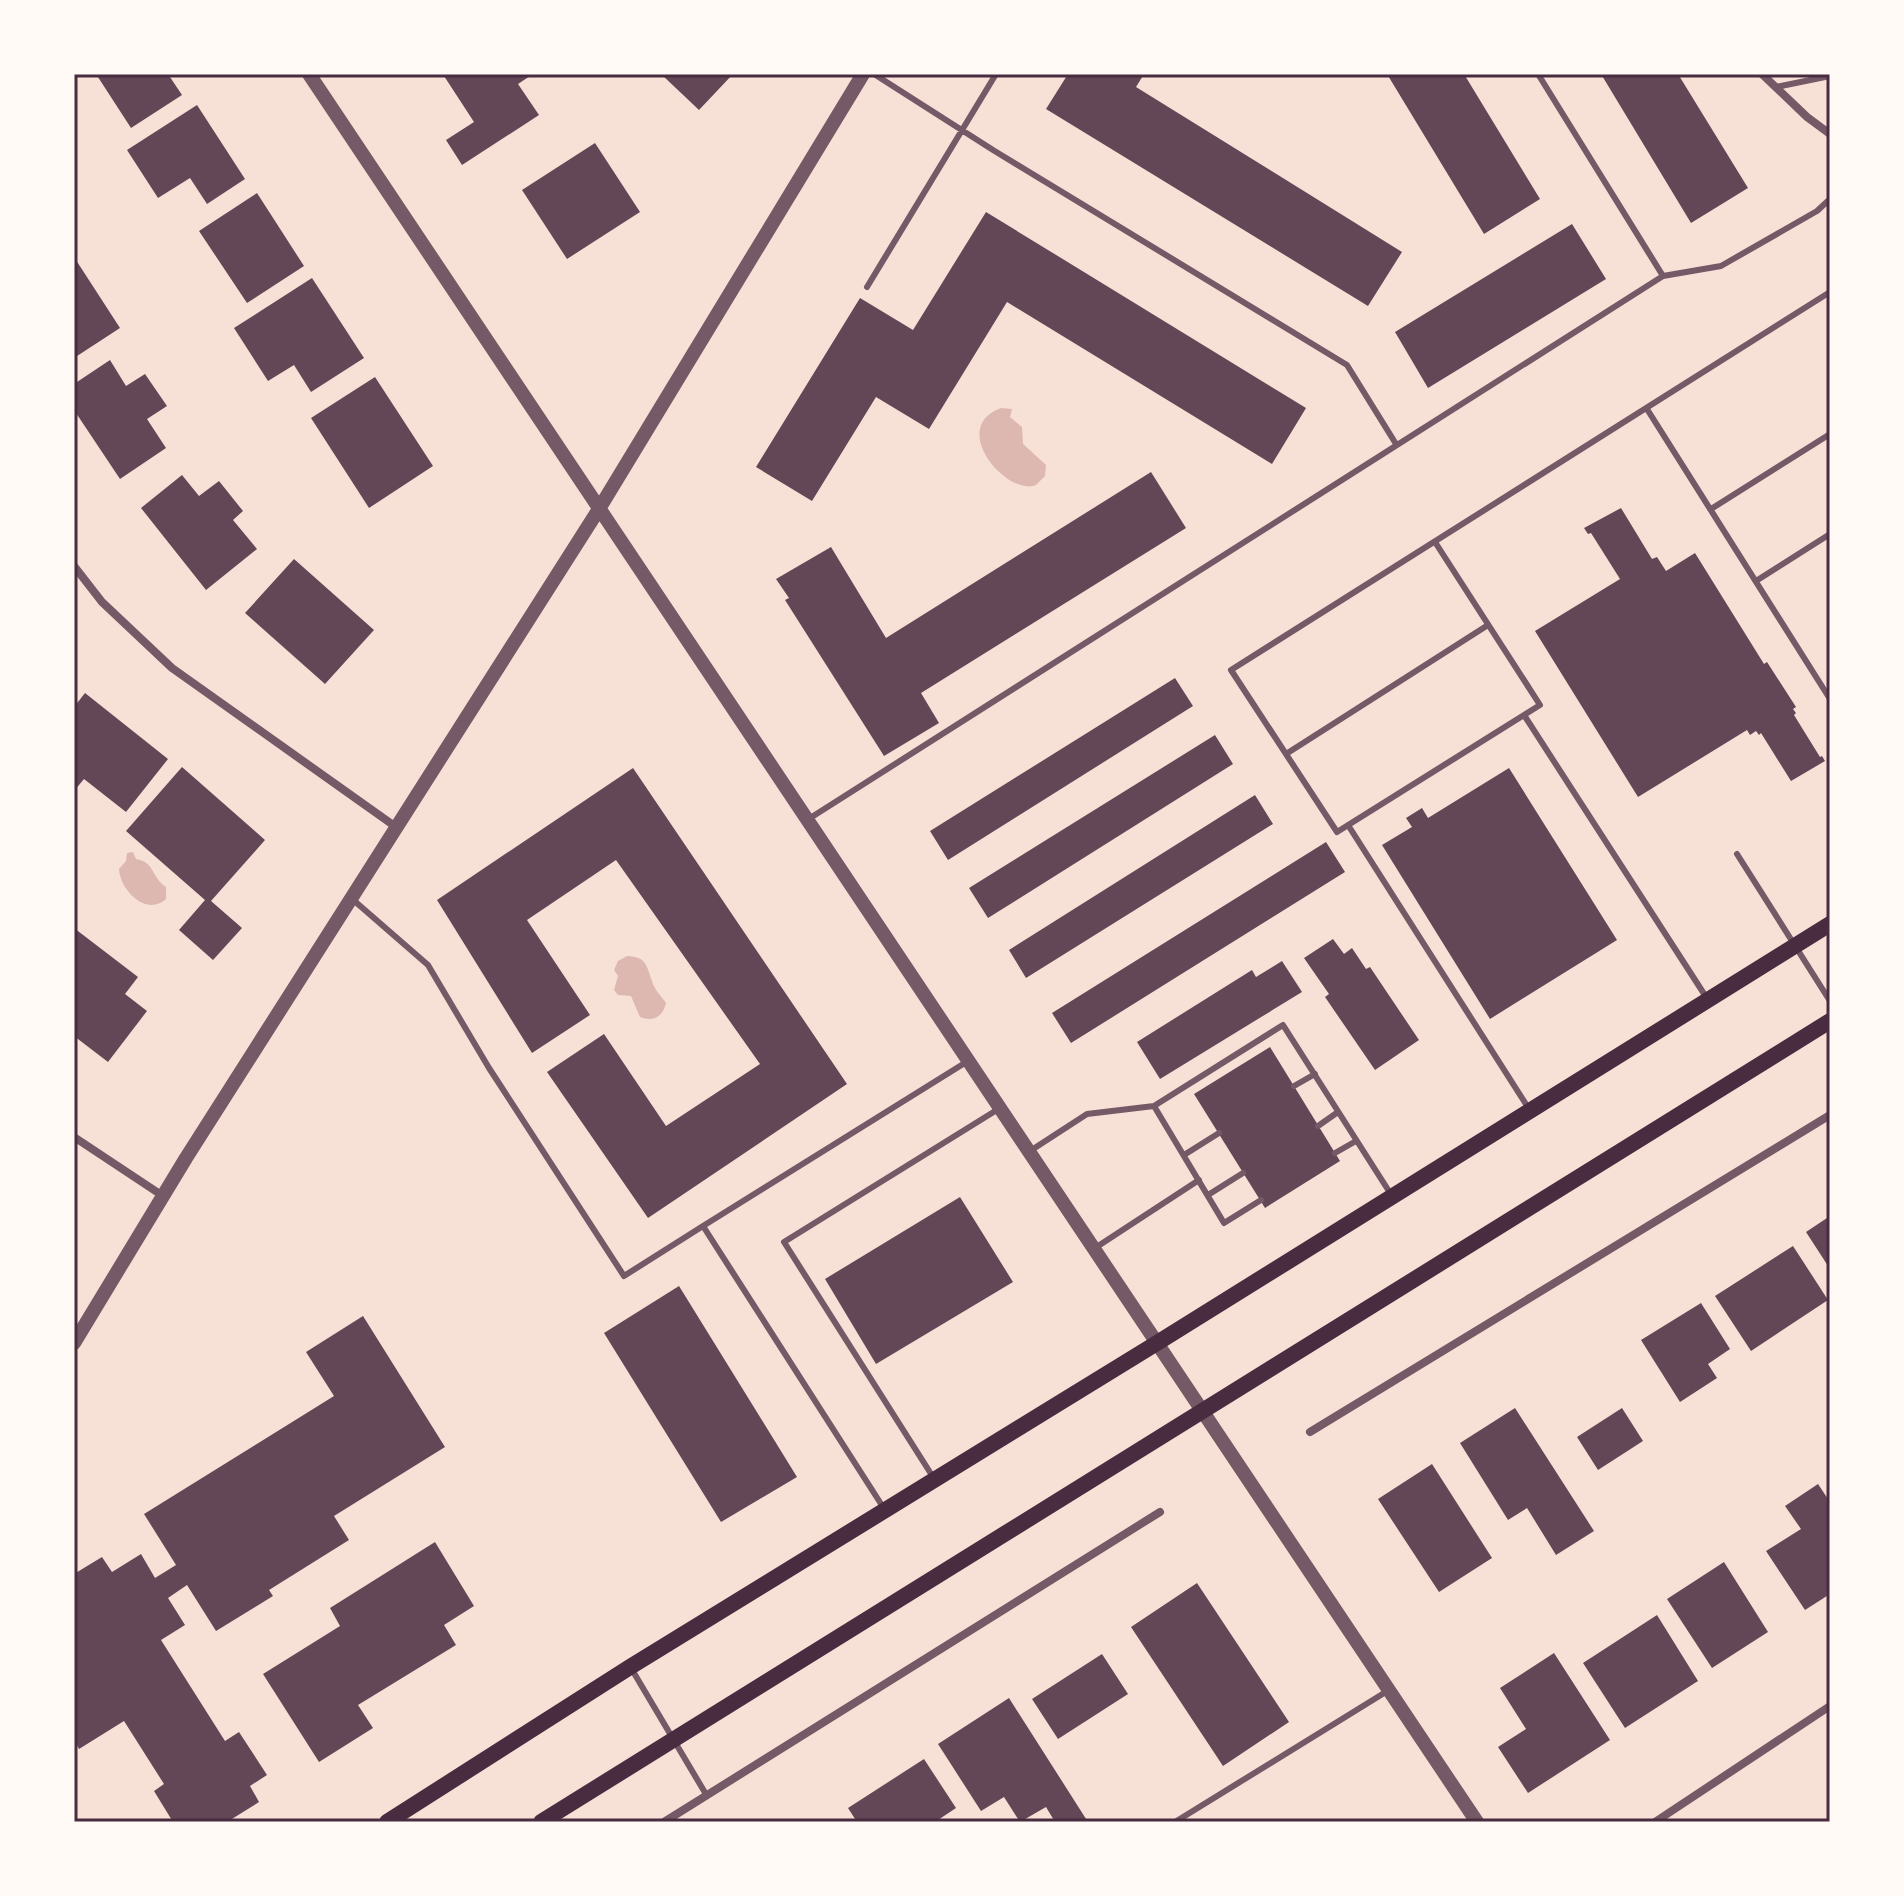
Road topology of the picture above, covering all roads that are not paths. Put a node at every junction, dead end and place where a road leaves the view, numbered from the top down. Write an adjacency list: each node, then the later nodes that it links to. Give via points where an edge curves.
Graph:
1 (309, 74): 18 (street)
2 (863, 74): 18 (street)
3 (874, 74): 9 (lane)
4 (996, 74): 9 (lane)
5 (1538, 74): 12 (lane)
6 (1762, 74): 8 (street)
7 (1830, 76): 8 (lane)
8 (1776, 87): 10 (street)
9 (961, 130): 13 (lane); 17 (lane, via 1347,365)
10 (1830, 134)
11 (1830, 199): 12 (lane, via 1721,266)
12 (1663, 276): 17 (lane)
13 (867, 287)
14 (1830, 292): 15 (lane)
15 (1647, 409): 19 (lane); 21 (lane)
16 (1830, 434): 19 (lane)
17 (1396, 444): 28 (lane)
18 (599, 509): 28 (street); 30 (street)
19 (1711, 509): 23 (lane)
20 (1830, 534): 23 (lane)
21 (1435, 542): 24 (lane); 27 (lane, via 1231,670)
22 (74, 566): 30 (street, via 102,602 172,668)
23 (1756, 581): 25 (lane)
24 (1488, 625): 26 (lane, via 1540,705); 27 (lane)
25 (1830, 699)
26 (1524, 715): 29 (lane); 35 (lane)
27 (1286, 754): 29 (lane, via 1337,832)
28 (807, 820): 38 (street)
29 (1348, 825): 43 (lane)
30 (396, 827): 32 (street)
31 (1737, 854): 34 (lane)
32 (351, 898): 56 (street); 59 (lane, via 428,965 624,1276)
33 (1830, 924): 34 (main road)
34 (1796, 945): 35 (main road); 36 (lane)
35 (1708, 1000): 43 (main road)
36 (1830, 1001)
37 (1828, 1026): 63 (main road)
38 (968, 1061): 42 (street); 59 (lane)
39 (1315, 1074): 40 (lane); 41 (lane, via 1283,1025); 44 (lane)
40 (1294, 1086)
41 (1154, 1106): 50 (lane, via 1087,1114); 52 (lane)
42 (1000, 1108): 50 (street); 65 (lane, via 784,1242)
43 (1530, 1110): 57 (main road)
44 (1338, 1112): 46 (lane); 49 (lane)
45 (1830, 1115): 64 (street)
46 (1318, 1126)
47 (1219, 1133): 52 (lane)
48 (74, 1137): 56 (street)
49 (1356, 1141): 51 (lane); 57 (lane)
50 (1029, 1152): 60 (street)
51 (1335, 1153)
52 (1184, 1155): 54 (lane)
53 (1243, 1173): 55 (lane)
54 (1199, 1180): 55 (lane); 60 (lane)
55 (1208, 1195): 58 (lane, via 1224,1223)
56 (163, 1196): 61 (street)
57 (1392, 1196): 62 (main road)
58 (1261, 1200)
59 (703, 1226): 66 (lane)
60 (1094, 1249): 62 (street)
61 (74, 1343)
62 (1157, 1343): 63 (street); 65 (main road)
63 (1203, 1411): 69 (street); 71 (main road)
64 (1310, 1432)
65 (934, 1478): 66 (main road)
66 (885, 1510): 68 (main road)
67 (1160, 1512): 72 (street)
68 (630, 1667): 71 (lane); 73 (main road)
69 (1389, 1690): 76 (lane); 77 (street)
70 (1830, 1706): 78 (street)
71 (672, 1740): 72 (lane); 74 (main road)
72 (707, 1796): 75 (street)
73 (387, 1822)
74 (541, 1822)
75 (664, 1822)
76 (1175, 1822)
77 (1477, 1822)
78 (1655, 1822)

